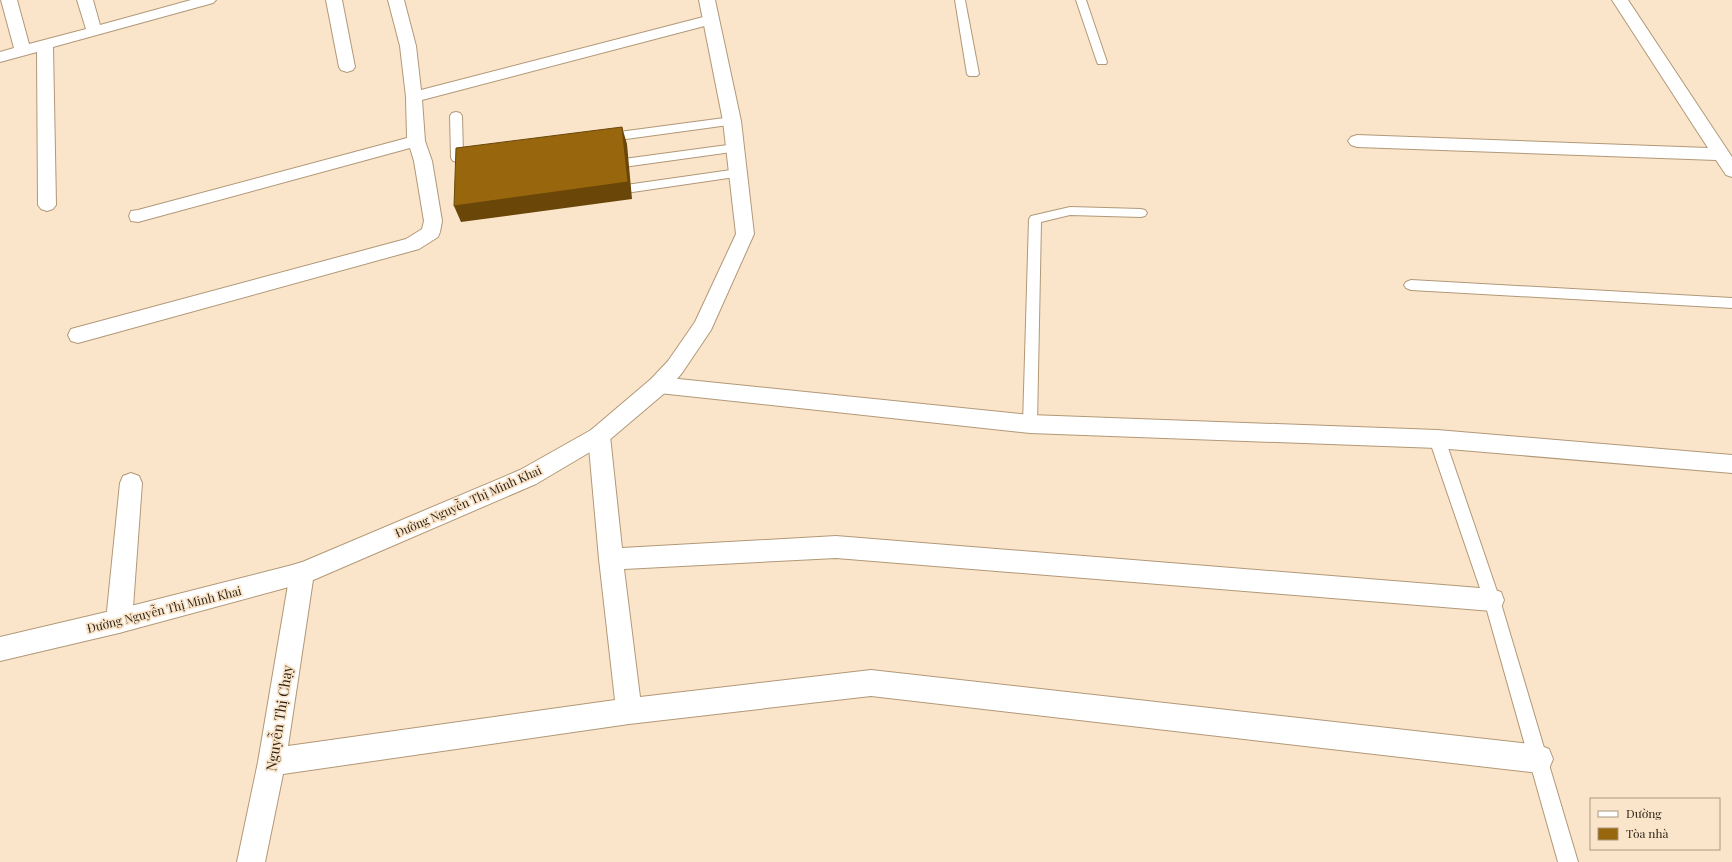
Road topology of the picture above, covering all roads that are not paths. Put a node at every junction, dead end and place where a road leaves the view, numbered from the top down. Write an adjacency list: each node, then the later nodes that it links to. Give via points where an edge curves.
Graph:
1 (9, 0): 12 (street)
2 (85, 0): 10 (street)
3 (208, 0): 10 (street)
4 (334, 0): 15 (street)
5 (396, 0): 17 (street, via 408,46)
6 (960, 0): 16 (lane)
7 (1081, 0): 14 (lane)
8 (1620, 0): 24 (street)
9 (709, 10): 17 (street); 19 (street, Đường Nguyễn Thị Minh Khai)
10 (94, 31): 11 (street)
11 (45, 44): 12 (street); 32 (street)
12 (23, 51): 13 (street)
13 (0, 57)
14 (1102, 62)
15 (347, 67)
16 (973, 74)
17 (414, 97): 21 (street)
18 (456, 116): 26 (lane)
19 (732, 121): 20 (lane); 23 (street, Đường Nguyễn Thị Minh Khai)
20 (591, 140)
21 (416, 141): 34 (street); 37 (street, via 423,161 433,221 431,232 412,244)
22 (1357, 141): 24 (street)
23 (735, 148): 27 (lane); 30 (street, Đường Nguyễn Thị Minh Khai)
24 (1721, 154): 28 (street)
25 (481, 155): 26 (lane)
26 (458, 158): 29 (lane)
27 (600, 167)
28 (1732, 171)
29 (458, 172)
30 (738, 174): 31 (lane); 38 (street, Đường Nguyễn Thị Minh Khai, via 745,234 704,325 676,367)
31 (598, 193)
32 (48, 205)
33 (1141, 213): 39 (lane, via 1070,212 1035,220)
34 (138, 216)
35 (1411, 285): 36 (lane)
36 (1732, 302)
37 (78, 335)
38 (659, 385): 39 (street); 40 (street, Đường Nguyễn Thị Minh Khai)
39 (1030, 424): 41 (street)
40 (599, 436): 44 (street); 45 (street, Đường Nguyễn Thị Minh Khai, via 528,477)
41 (1437, 439): 42 (street); 46 (lane)
42 (1732, 464)
43 (131, 483): 47 (street)
44 (611, 559): 46 (street, via 836,547); 49 (street)
45 (302, 573): 47 (street, Đường Nguyễn Thị Minh Khai); 51 (street, Nguyễn Thị Chạy)
46 (1492, 600): 50 (lane)
47 (119, 621): 48 (street, Đường Nguyễn Thị Minh Khai)
48 (0, 649)
49 (629, 711): 50 (street, via 871,683); 51 (street)
50 (1539, 759): 53 (lane)
51 (272, 762): 52 (street, Nguyễn Thị Chạy)
52 (251, 862)
53 (1568, 862)

